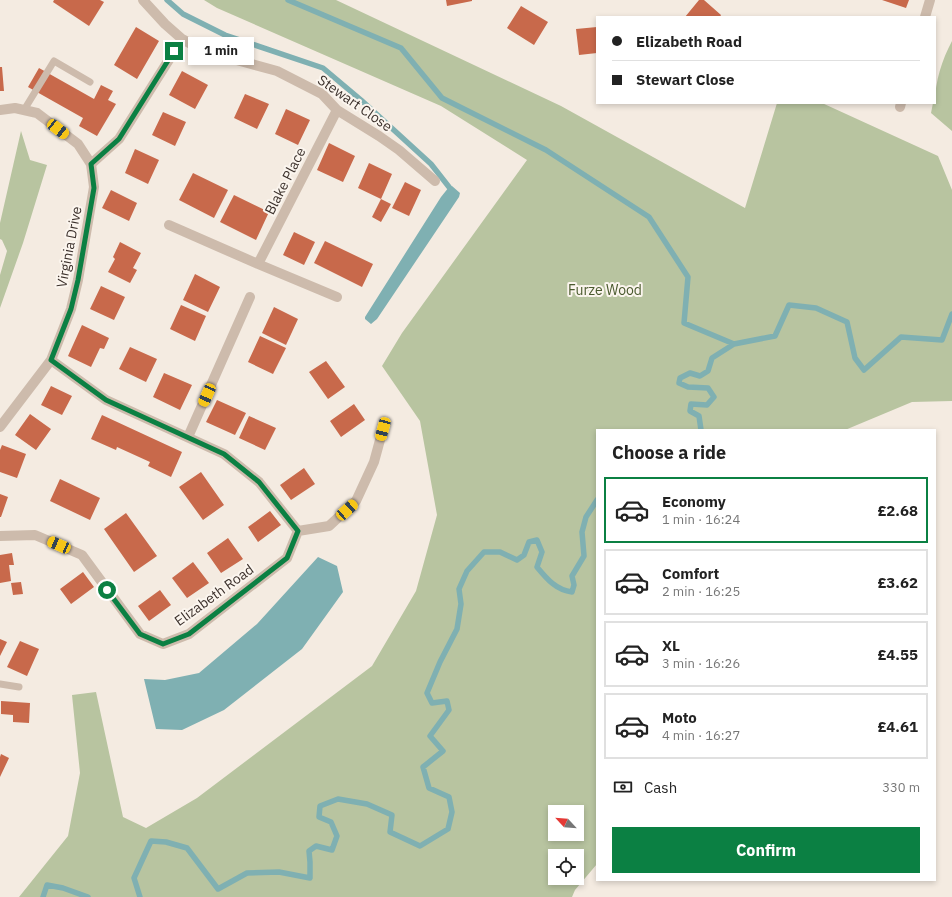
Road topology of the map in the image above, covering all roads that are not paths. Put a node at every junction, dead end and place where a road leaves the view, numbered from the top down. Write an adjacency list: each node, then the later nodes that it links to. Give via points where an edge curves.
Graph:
1 (143, 0): 4 (street, Stewart Close)
2 (930, 0): 3 (street)
3 (925, 16)
4 (182, 39): 8 (street, Stewart Close, via 204,51 277,72 322,94); 9 (street, via 119,139)
5 (90, 82): 7 (lane, via 54,61)
6 (0, 110): 7 (street, Virginia Drive)
7 (24, 110): 9 (street, Virginia Drive, via 37,113 78,144)
8 (337, 110): 10 (street, Stewart Close, via 379,136); 12 (street, Blake Place)
9 (91, 164): 15 (street, Virginia Drive, via 94,188 78,280 71,309)
10 (435, 181)
11 (169, 225): 12 (street)
12 (258, 264): 14 (street)
13 (250, 297): 18 (street)
14 (337, 297)
15 (51, 360): 16 (street, Virginia Drive); 18 (street, via 106,400)
16 (0, 427)
17 (383, 429): 19 (street, via 374,462 356,501 329,526)
18 (188, 437): 19 (street, via 224,454 259,482)
19 (298, 531): 20 (street, Elizabeth Road, via 287,558 189,634 163,644 140,634 82,555 35,535)
20 (0, 536)
21 (0, 684): 22 (lane)
22 (19, 687)

